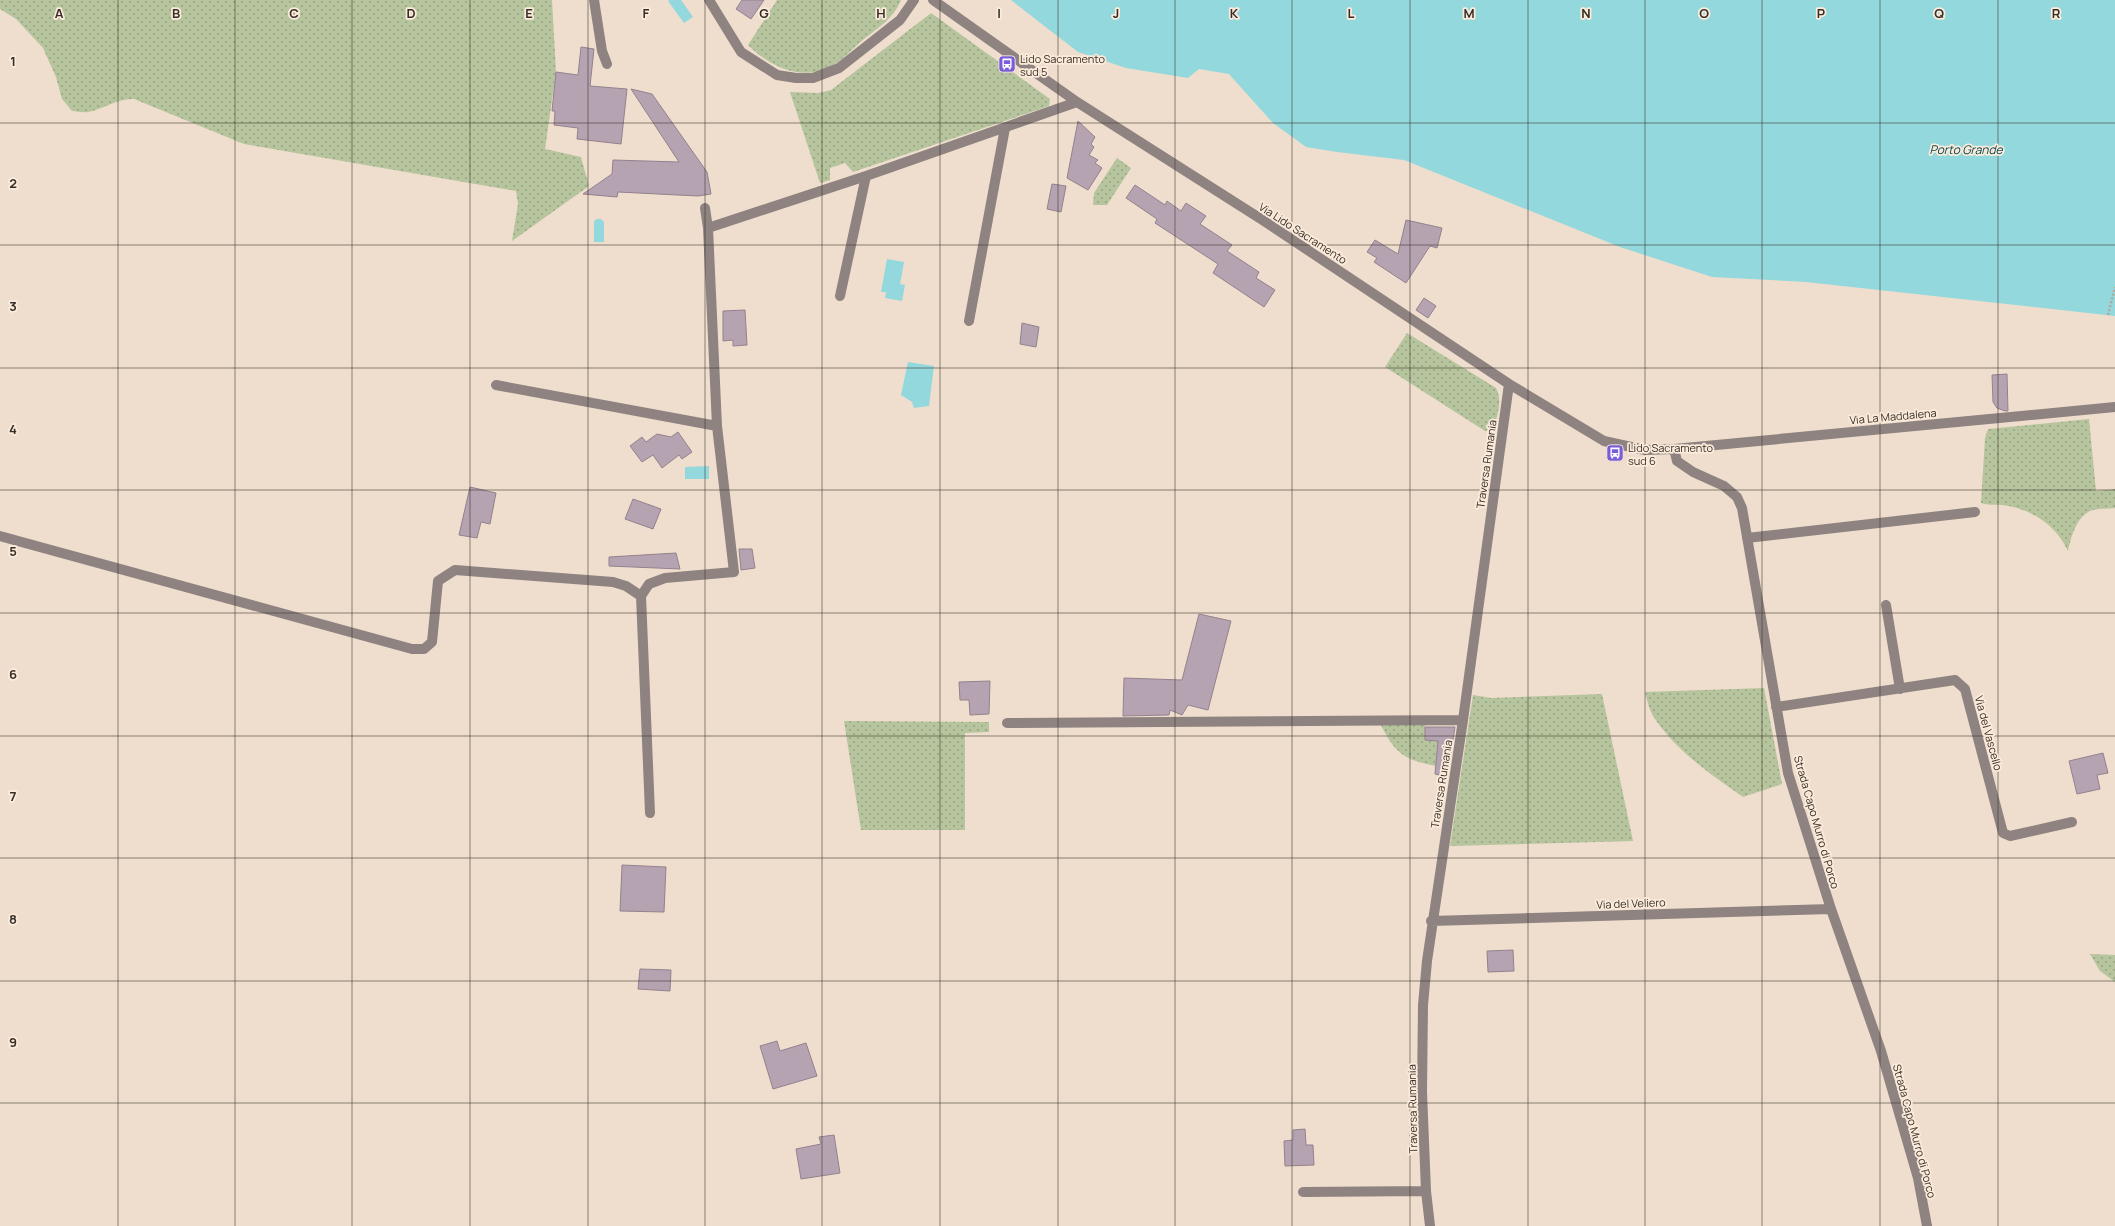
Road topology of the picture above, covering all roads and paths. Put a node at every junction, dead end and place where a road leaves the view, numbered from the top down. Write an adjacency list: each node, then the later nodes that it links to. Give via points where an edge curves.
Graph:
1 (594, 0): 5 (street)
2 (709, 0): 3 (street, via 741,52 777,75 813,78 839,68 900,20)
3 (914, 0)
4 (933, 0): 6 (street, Via Lido Sacramento)
5 (606, 64)
6 (1077, 102): 7 (street); 15 (street, Via Lido Sacramento, via 1261,219)
7 (1005, 128): 8 (street); 14 (street)
8 (866, 176): 10 (street); 12 (street)
9 (705, 208): 10 (street)
10 (708, 228): 18 (street)
11 (2115, 287): 13 (path)
12 (840, 296)
13 (2108, 315)
14 (969, 322)
15 (1509, 384): 19 (street, Via Lido Sacramento, via 1604,441 1627,448 1646,450); 27 (street, Traversa Rumania)
16 (496, 385): 18 (street)
17 (2115, 407): 19 (street, Via La Maddalena)
18 (717, 426): 23 (street, via 734,572 665,578 649,584)
19 (1674, 448): 22 (street, Strada Capo Murro di Porco, via 1677,461 1693,472 1724,486 1737,497 1742,508)
20 (1975, 512): 22 (street)
21 (0, 536): 23 (street, via 412,649 424,649 432,642 438,581 455,570 613,582 626,586)
22 (1747, 538): 26 (street, Strada Capo Murro di Porco)
23 (641, 596): 29 (street)
24 (1886, 605): 25 (street)
25 (1900, 689): 26 (street, Via del Vascello); 30 (street, Via del Vascello, via 1955,680 1965,689 2003,833 2010,836)
26 (1776, 707): 31 (street, Strada Capo Murro di Porco, via 1788,773)
27 (1463, 720): 28 (street); 32 (street, Traversa Rumania)
28 (1007, 723)
29 (650, 813)
30 (2072, 822)
31 (1831, 909): 32 (street, Via del Veliero); 36 (street, Strada Capo Murro di Porco, via 1881,1051 1918,1178)
32 (1431, 921): 33 (street, Traversa Rumania, via 1423,1005 1422,1092)
33 (1426, 1191): 34 (street); 35 (street, Traversa Rumania)
34 (1303, 1192)
35 (1430, 1226)
36 (1927, 1226)

